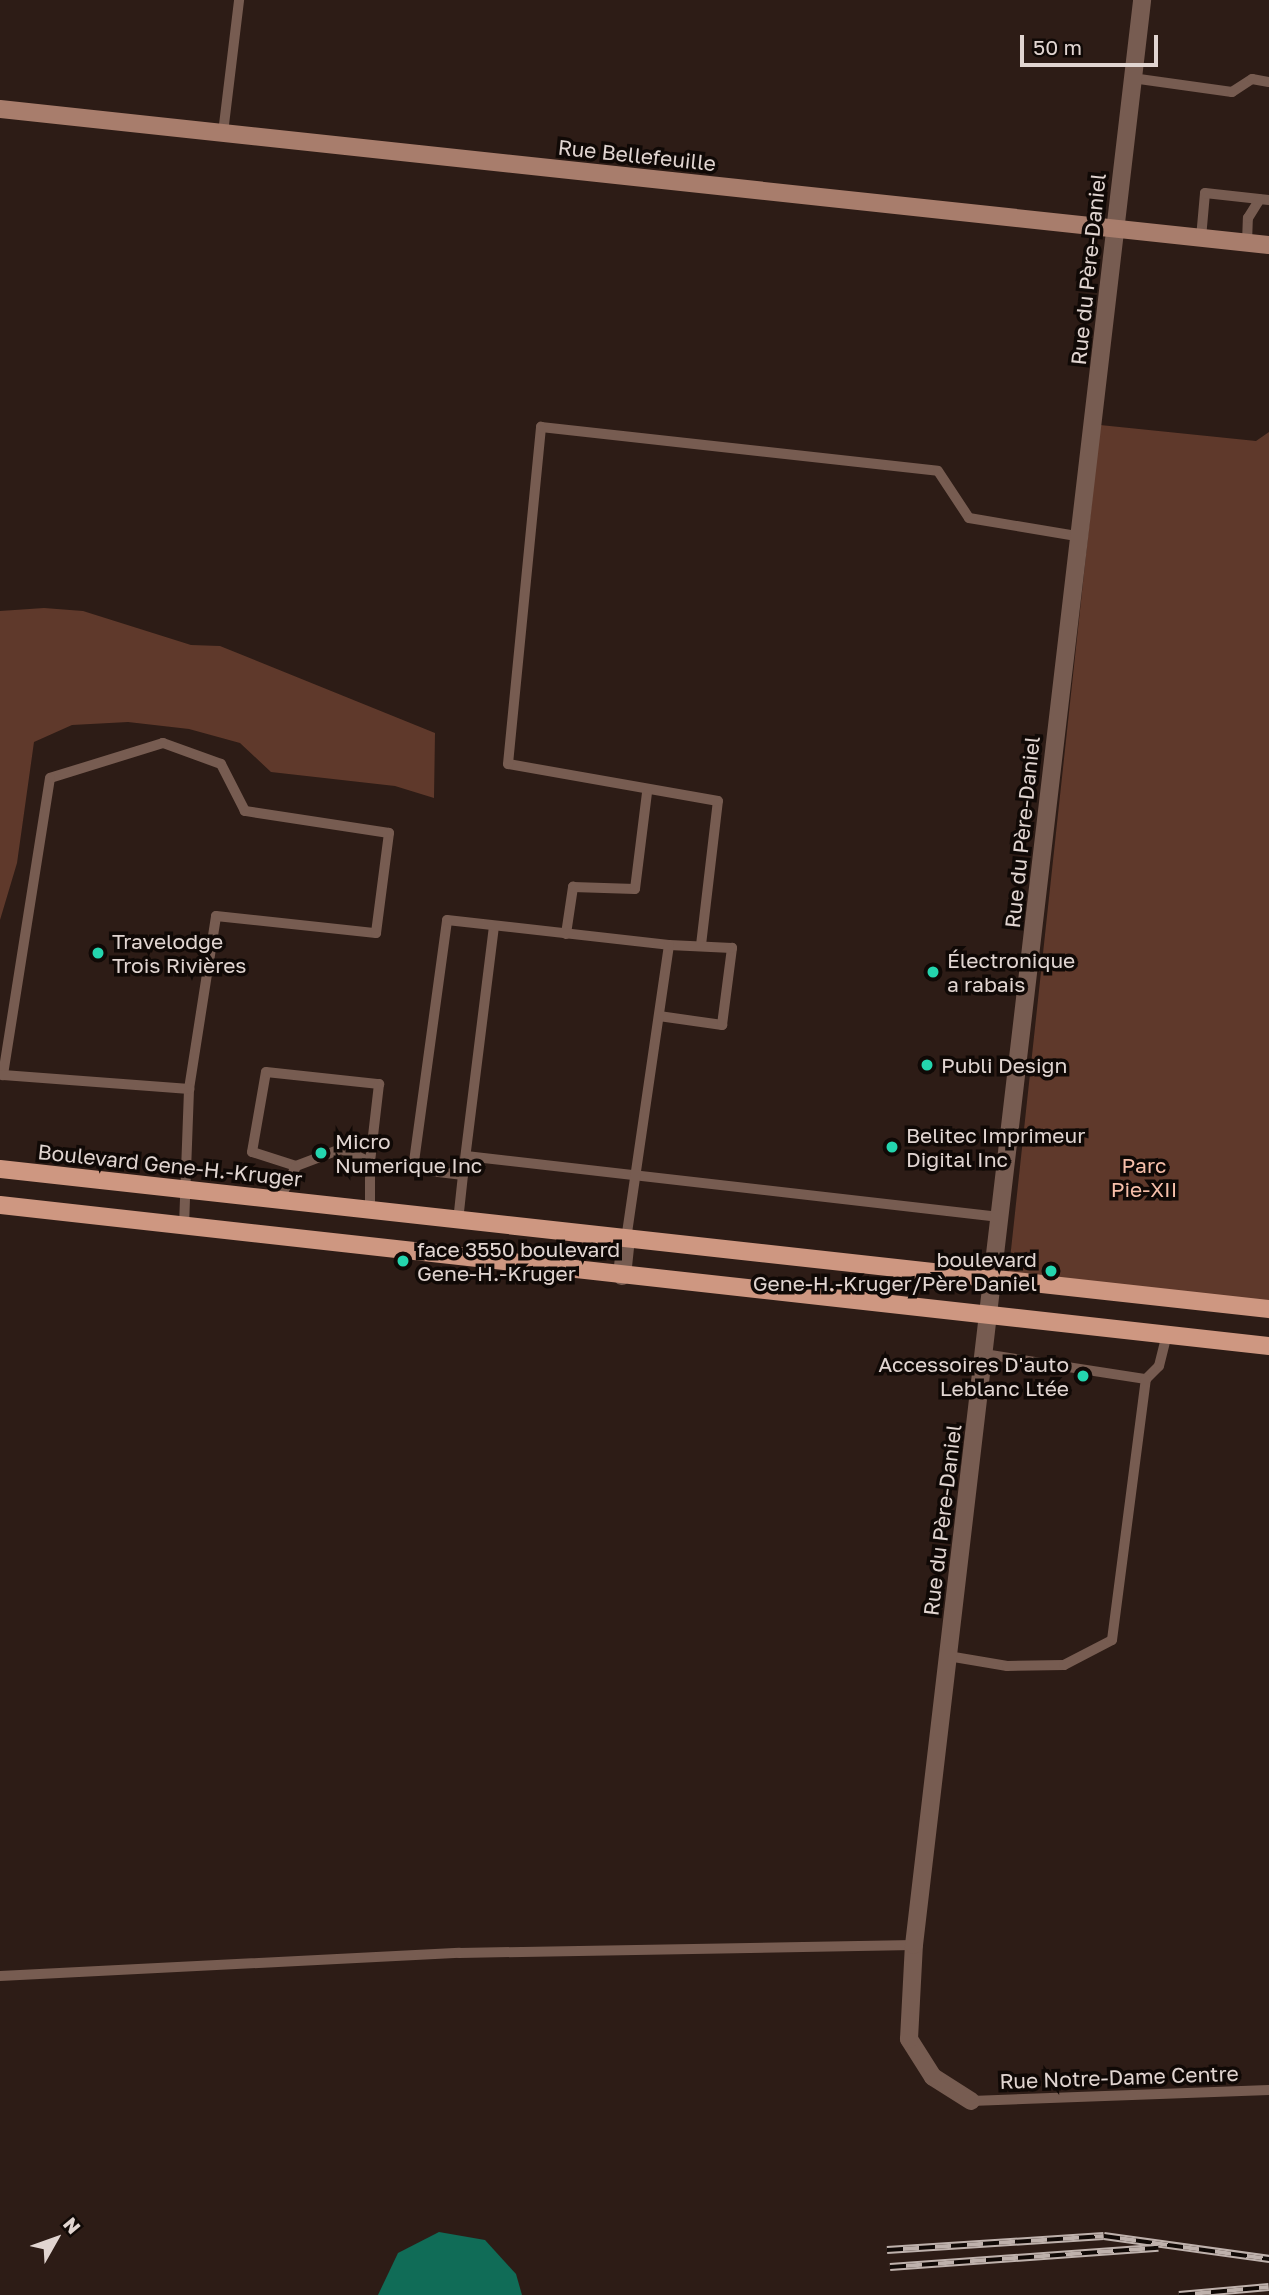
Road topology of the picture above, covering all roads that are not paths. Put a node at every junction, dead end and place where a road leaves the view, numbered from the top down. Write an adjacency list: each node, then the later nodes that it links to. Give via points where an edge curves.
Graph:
1 (239, 0): 6 (lane)
2 (1142, 0): 3 (street, Rue du Père-Daniel)
3 (1132, 78): 4 (lane, via 1232,92 1252,79); 8 (street, Rue du Père-Daniel)
4 (1269, 82)
5 (0, 109): 6 (street, Rue Bellefeuille)
6 (223, 133): 8 (street, Rue Bellefeuille)
7 (1265, 200): 9 (lane, via 1205,193); 10 (lane, via 1248,218)
8 (1115, 228): 9 (street, Rue Bellefeuille); 12 (street, Rue du Père-Daniel)
9 (1201, 238): 10 (street, Rue Bellefeuille)
10 (1247, 243): 11 (street, Rue Bellefeuille)
11 (1269, 245)
12 (1082, 537): 13 (lane, via 969,518 938,471 541,427 508,764); 30 (street, Rue du Père-Daniel)
13 (647, 793): 15 (lane, via 635,889 573,887); 17 (lane, via 718,801)
14 (494, 927): 15 (lane); 20 (lane); 24 (lane, via 447,920 413,1169)
15 (566, 934): 16 (lane)
16 (669, 945): 17 (lane); 18 (lane)
17 (701, 945): 18 (lane, via 732,948 722,1025)
18 (659, 1016): 25 (lane)
19 (189, 1089): 19 (lane, via 216,916 376,933 389,833 245,811 221,764 163,743 50,778 3,1075); 26 (lane)
20 (466, 1156): 24 (lane); 25 (lane)
21 (370, 1162): 22 (lane, via 341,1149); 22 (lane, via 379,1084 266,1072 252,1152); 29 (lane)
22 (296, 1166): 27 (lane)
23 (0, 1169): 26 (main road, Boulevard Gene-H.-Kruger)
24 (463, 1175): 31 (lane)
25 (636, 1175): 30 (lane); 33 (lane)
26 (181, 1189): 27 (main road, Boulevard Gene-H.-Kruger); 32 (lane)
27 (279, 1200): 29 (main road, Boulevard Gene-H.-Kruger)
28 (0, 1205): 32 (main road)
29 (370, 1211): 31 (main road, Boulevard Gene-H.-Kruger)
30 (1000, 1217): 35 (street, Rue du Père-Daniel)
31 (458, 1221): 33 (main road, Boulevard Gene-H.-Kruger)
32 (184, 1226): 34 (main road)
33 (626, 1240): 34 (street); 35 (main road, Boulevard Gene-H.-Kruger)
34 (622, 1276): 37 (main road)
35 (993, 1282): 36 (main road, Boulevard Gene-H.-Kruger); 37 (street, Rue du Père-Daniel)
36 (1269, 1309)
37 (989, 1315): 38 (main road); 40 (street, Rue du Père-Daniel)
38 (1167, 1335): 39 (main road); 41 (lane, via 1159,1366)
39 (1269, 1346)
40 (984, 1354): 41 (lane); 42 (street, Rue du Père-Daniel)
41 (1146, 1379): 42 (lane, via 1112,1640 1064,1665 1007,1666)
42 (948, 1656): 43 (street, Rue du Père-Daniel)
43 (914, 1945): 44 (lane, via 459,1953); 46 (street, Rue du Père-Daniel, via 909,2039 933,2077)
44 (0, 1976)
45 (1269, 2090): 46 (lane, Rue Notre-Dame Centre)
46 (971, 2101)

